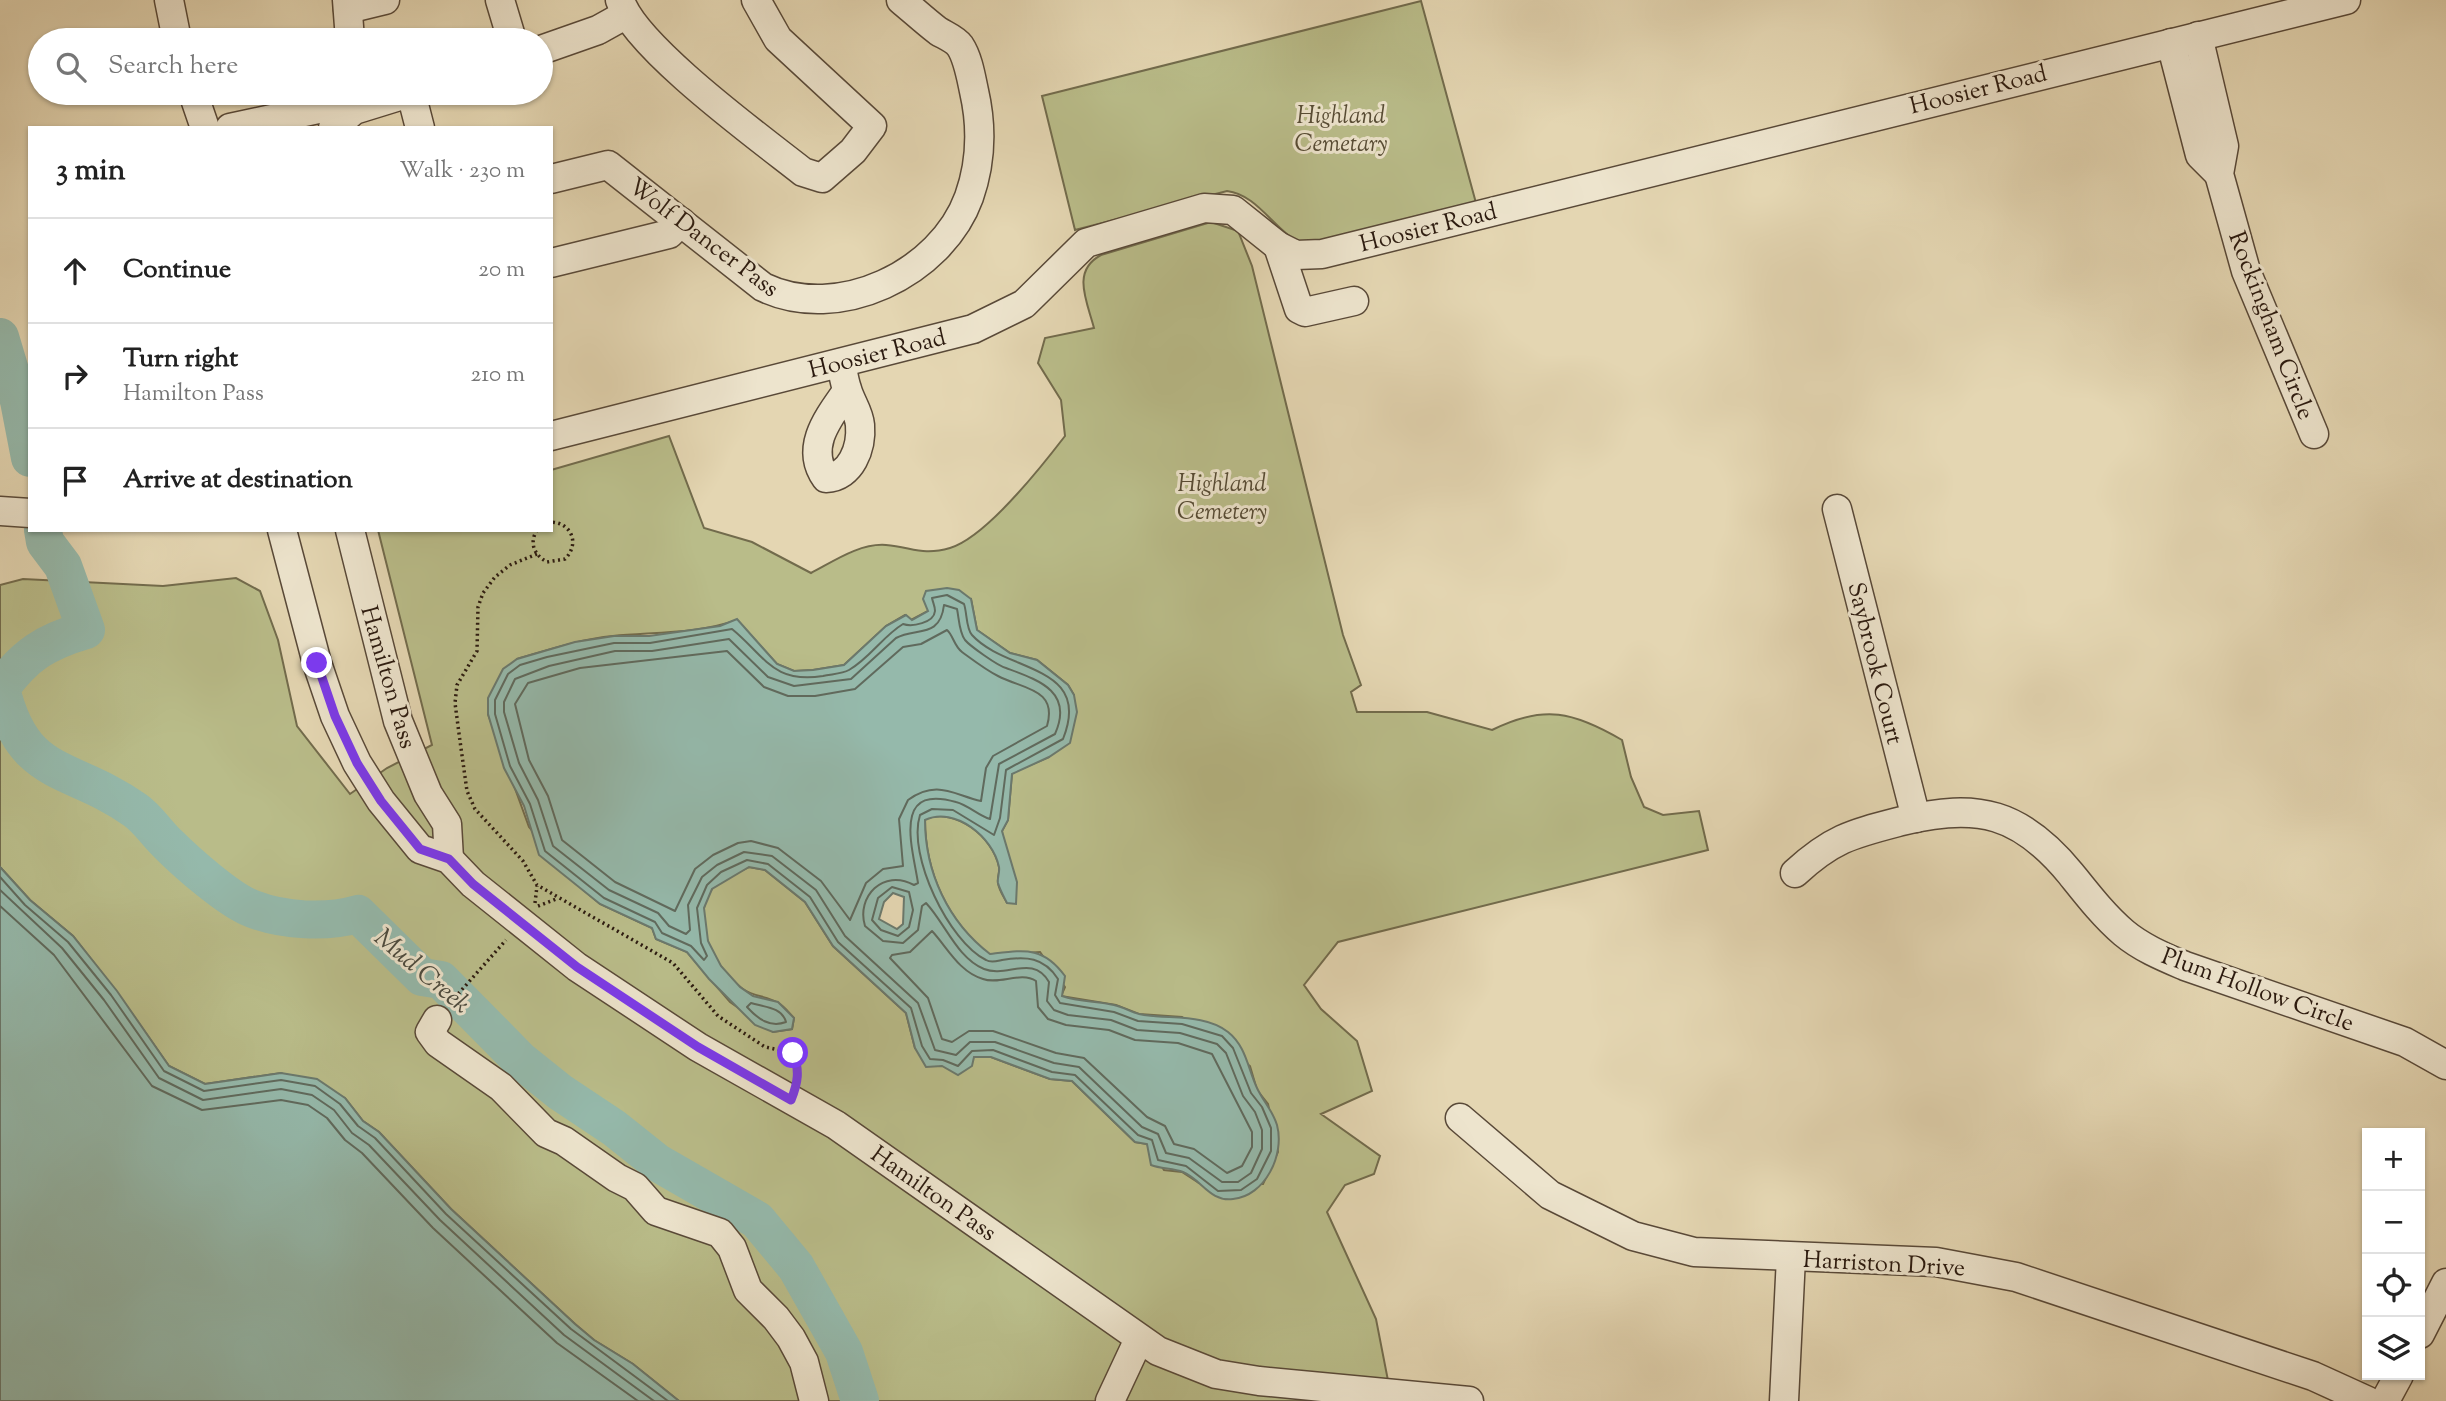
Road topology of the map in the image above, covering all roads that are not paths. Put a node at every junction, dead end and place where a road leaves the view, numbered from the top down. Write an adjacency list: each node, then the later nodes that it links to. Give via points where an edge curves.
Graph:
1 (169, 0): 9 (street)
2 (385, 0): 7 (street)
3 (500, 0): 11 (street)
4 (756, 0): 8 (street, via 778,39 872,126 853,151 822,178 803,172 651,46)
5 (901, 0): 25 (street, Wolf Dancer Pass, via 960,45 977,105 979,156 969,197 954,225 933,249 888,284 814,302 786,298 763,287)
6 (2335, 1): 12 (street, Hoosier Road)
7 (348, 5): 10 (street)
8 (623, 8): 14 (street, via 598,30)
9 (175, 28)
10 (349, 28)
11 (508, 28)
12 (2198, 36): 13 (street, Hoosier Road); 23 (street, Rockingham Circle, via 2224,146)
13 (2171, 43): 23 (street, Rockingham Circle, via 2200,155); 26 (street, Hoosier Road, via 1322,254 1296,255)
14 (553, 46)
15 (197, 105): 19 (street)
16 (336, 105): 20 (street)
17 (351, 105): 21 (street)
18 (413, 105): 22 (street)
19 (204, 126)
20 (239, 126)
21 (334, 126)
22 (419, 126)
23 (2219, 174): 31 (street, Rockingham Circle, via 2246,271)
24 (553, 179): 25 (street, Wolf Dancer Pass, via 608,165)
25 (681, 222): 27 (street, via 669,234)
26 (1278, 246): 28 (street, via 1299,309 1305,312); 29 (street, Hoosier Road, via 1233,210 1204,208 1086,243 1041,291 998,319)
27 (553, 263)
28 (1354, 301)
29 (841, 363): 30 (street); 32 (street, Hoosier Road)
30 (847, 390)
31 (2314, 434)
32 (553, 435)
33 (1837, 509): 36 (street, Saybrook Court)
34 (283, 532): 37 (street, Hamilton Pass, via 317,663 357,763 420,849)
35 (351, 532): 37 (street, Hamilton Pass, via 398,721 428,794 447,824)
36 (1916, 818): 38 (street, Plum Hollow Circle, via 1835,842); 40 (street, Plum Hollow Circle, via 1981,812 2024,828 2066,867 2124,933 2151,950 2405,1042)
37 (449, 859): 45 (street, Hamilton Pass, via 473,884 577,967 698,1047 836,1125)
38 (1794, 873)
39 (437, 1020): 47 (street, via 430,1032 438,1043 501,1087 546,1133 635,1187 656,1211 719,1233 732,1248 748,1290 791,1338 804,1362)
40 (2446, 1065)
41 (1460, 1118): 42 (street, Harriston Drive, via 1550,1195 1633,1236 1694,1252)
42 (1791, 1257): 50 (street); 51 (street, Harriston Drive, via 1936,1262 2016,1277 2312,1376)
43 (2446, 1283): 44 (street)
44 (2425, 1324)
45 (1139, 1339): 48 (street); 49 (street, Hamilton Pass, via 1216,1374)
46 (2396, 1380): 52 (street)
47 (814, 1401)
48 (1110, 1401)
49 (1469, 1401)
50 (1784, 1401)
51 (2368, 1401)
52 (2385, 1401)

